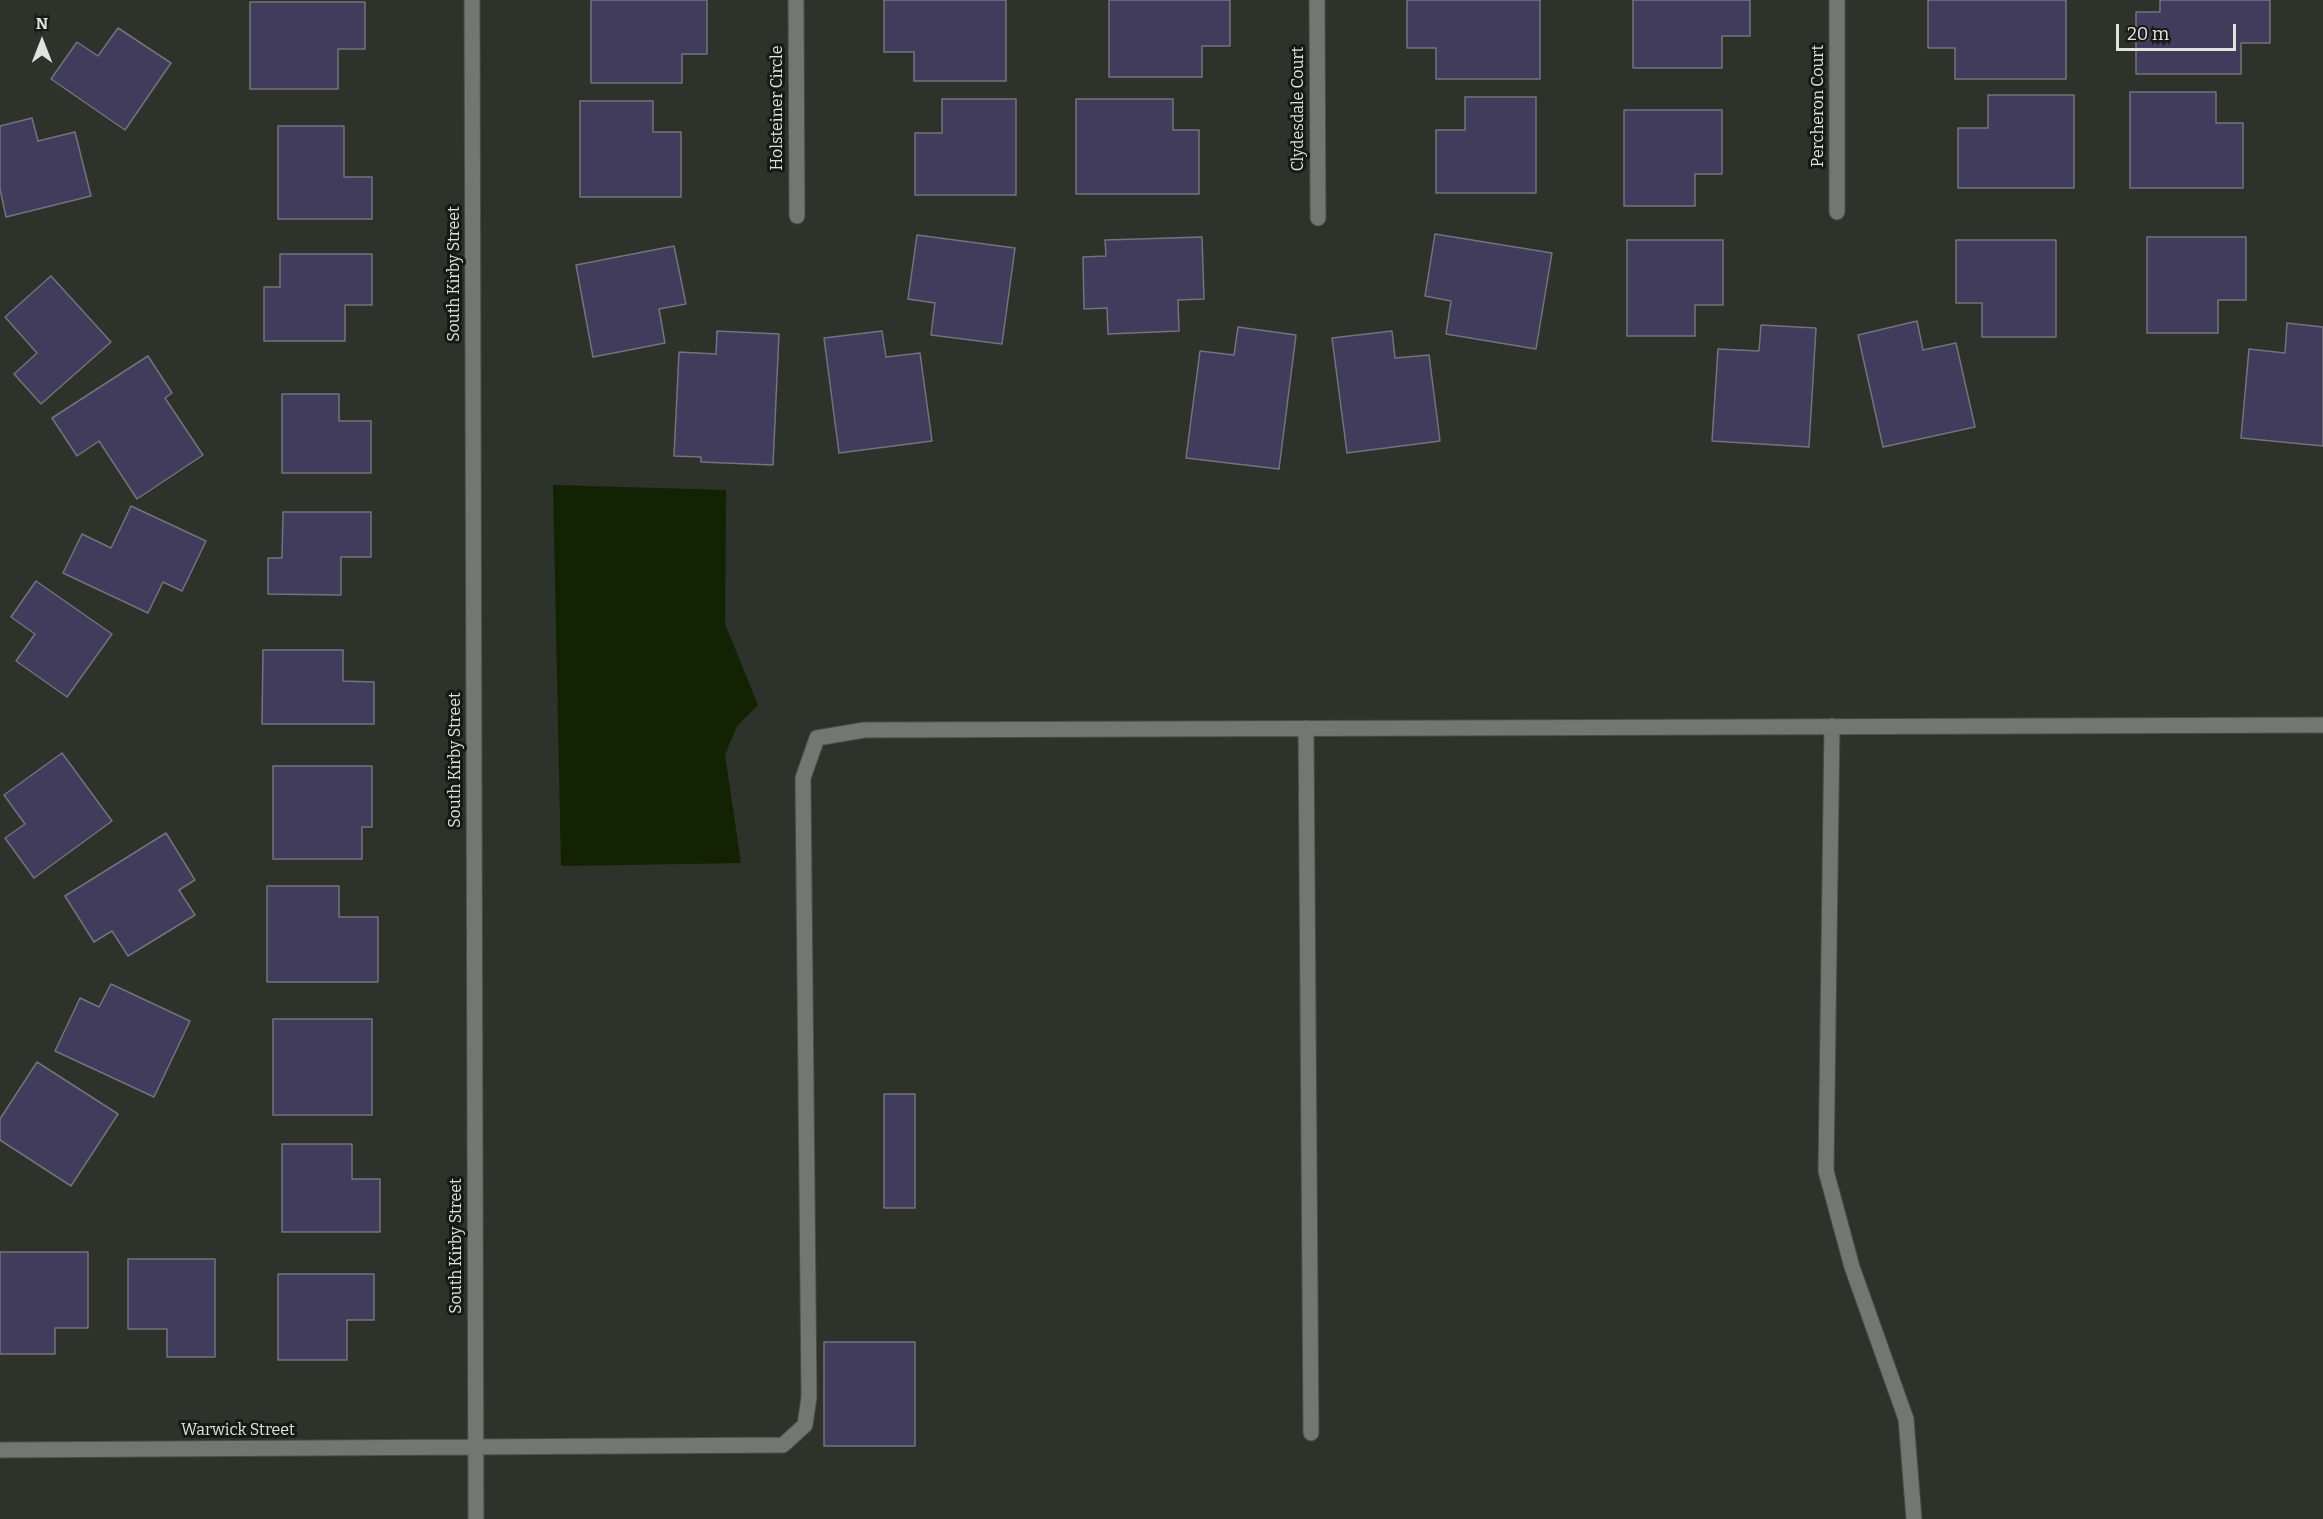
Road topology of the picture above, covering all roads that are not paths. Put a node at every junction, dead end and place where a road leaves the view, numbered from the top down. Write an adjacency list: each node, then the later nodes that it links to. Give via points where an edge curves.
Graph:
1 (472, 0): 12 (street, South Kirby Street)
2 (796, 0): 6 (street, Holsteiner Circle)
3 (1317, 0): 7 (street, Clydesdale Court)
4 (1837, 0): 5 (street, Percheron Court)
5 (1837, 212)
6 (797, 216)
7 (1318, 218)
8 (1832, 726): 9 (street); 10 (street); 15 (street, via 1826,1171 1852,1268 1906,1419)
9 (2323, 726)
10 (1306, 728): 11 (street); 12 (street, Warwick Street, via 864,730 818,738 803,778 809,1397 805,1425 783,1445)
11 (1311, 1433)
12 (475, 1448): 13 (street, Warwick Street); 14 (street, South Kirby Street)
13 (0, 1450)
14 (476, 1519)
15 (1914, 1519)

